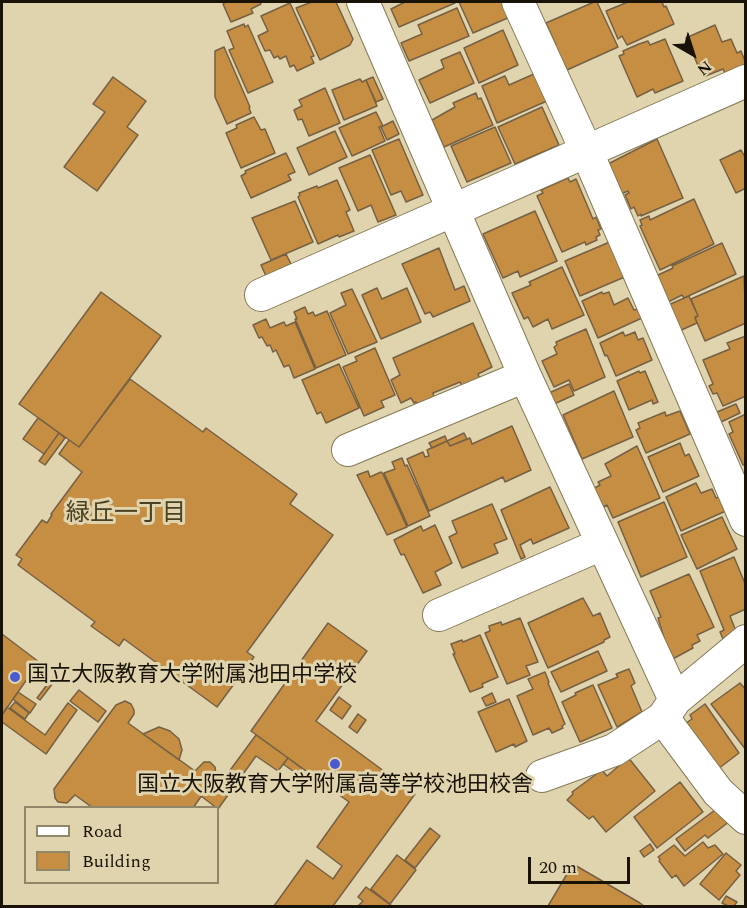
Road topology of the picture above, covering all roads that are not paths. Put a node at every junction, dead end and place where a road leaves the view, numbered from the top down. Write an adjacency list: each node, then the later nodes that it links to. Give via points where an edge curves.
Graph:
1 (363, 2): 5 (street)
2 (518, 2): 4 (street)
3 (746, 81): 4 (street)
4 (586, 150): 5 (street); 9 (street)
5 (453, 210): 6 (street); 7 (street)
6 (261, 295)
7 (525, 376): 8 (street); 10 (street)
8 (348, 450)
9 (746, 520)
10 (602, 544): 11 (street); 13 (street)
11 (439, 615)
12 (742, 651): 13 (street)
13 (669, 709): 14 (street, via 614,750); 15 (street, via 718,792)
14 (542, 776)
15 (746, 818)

